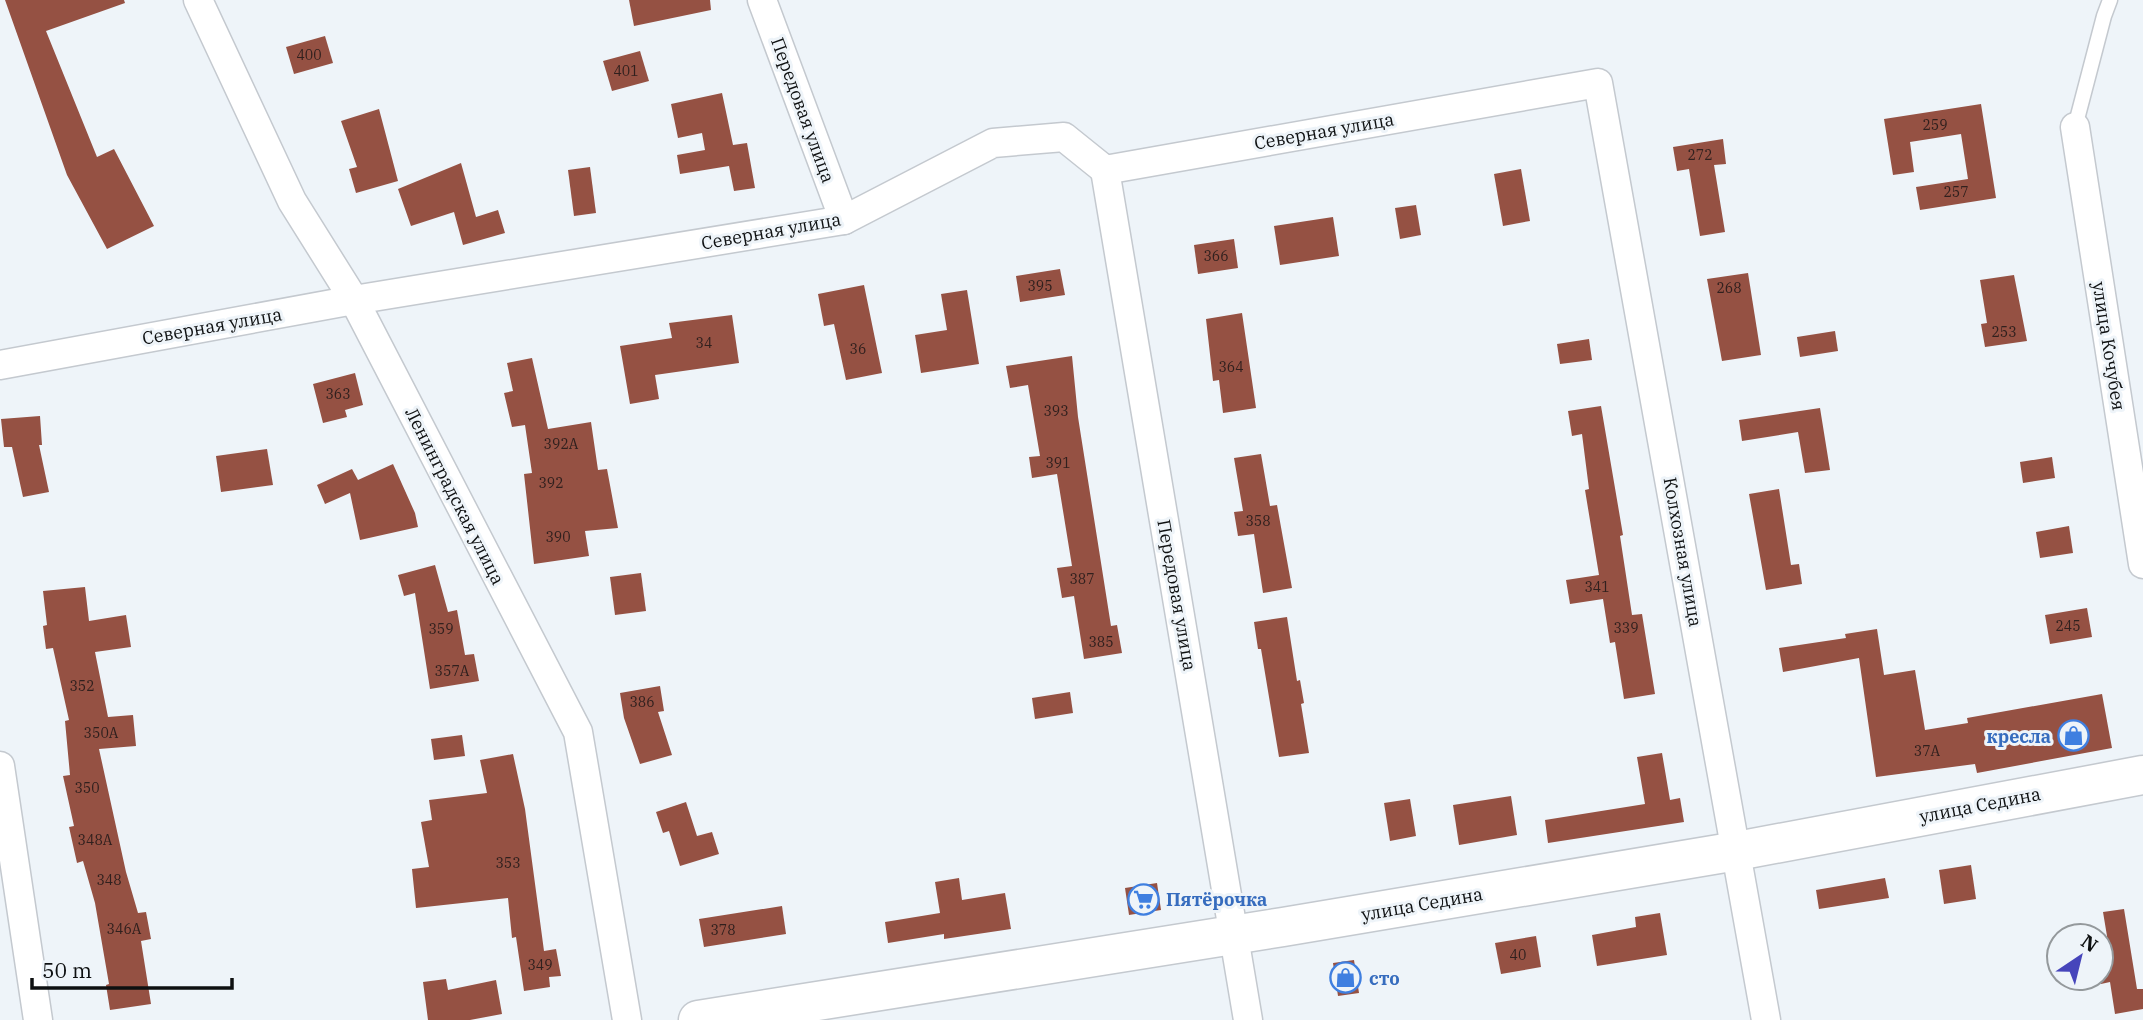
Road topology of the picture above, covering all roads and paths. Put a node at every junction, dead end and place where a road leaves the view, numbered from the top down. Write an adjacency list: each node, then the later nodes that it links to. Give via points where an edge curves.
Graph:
1 (198, 0): 8 (street, Ленинградская улица, via 292,201)
2 (762, 0): 7 (street, Передовая улица)
3 (2110, 0): 5 (lane)
4 (1598, 83): 6 (street, Северная улица); 13 (street, Колхозная улица)
5 (2075, 127): 10 (street, улица Кочубея)
6 (1105, 170): 7 (street, Северная улица, via 1064,137 993,143); 14 (street, Передовая улица)
7 (844, 220): 8 (street, Северная улица)
8 (354, 300): 9 (street, Северная улица); 16 (street, Ленинградская улица, via 578,732)
9 (0, 365)
10 (2143, 564)
11 (0, 766): 15 (street)
12 (2143, 775): 13 (main road, улица Седина)
13 (1737, 851): 14 (main road, улица Седина); 19 (street, Колхозная улица)
14 (1234, 935): 17 (main road, улица Седина); 18 (street, Передовая улица)
15 (38, 1020)
16 (627, 1020)
17 (698, 1020)
18 (1248, 1020)
19 (1766, 1020)

